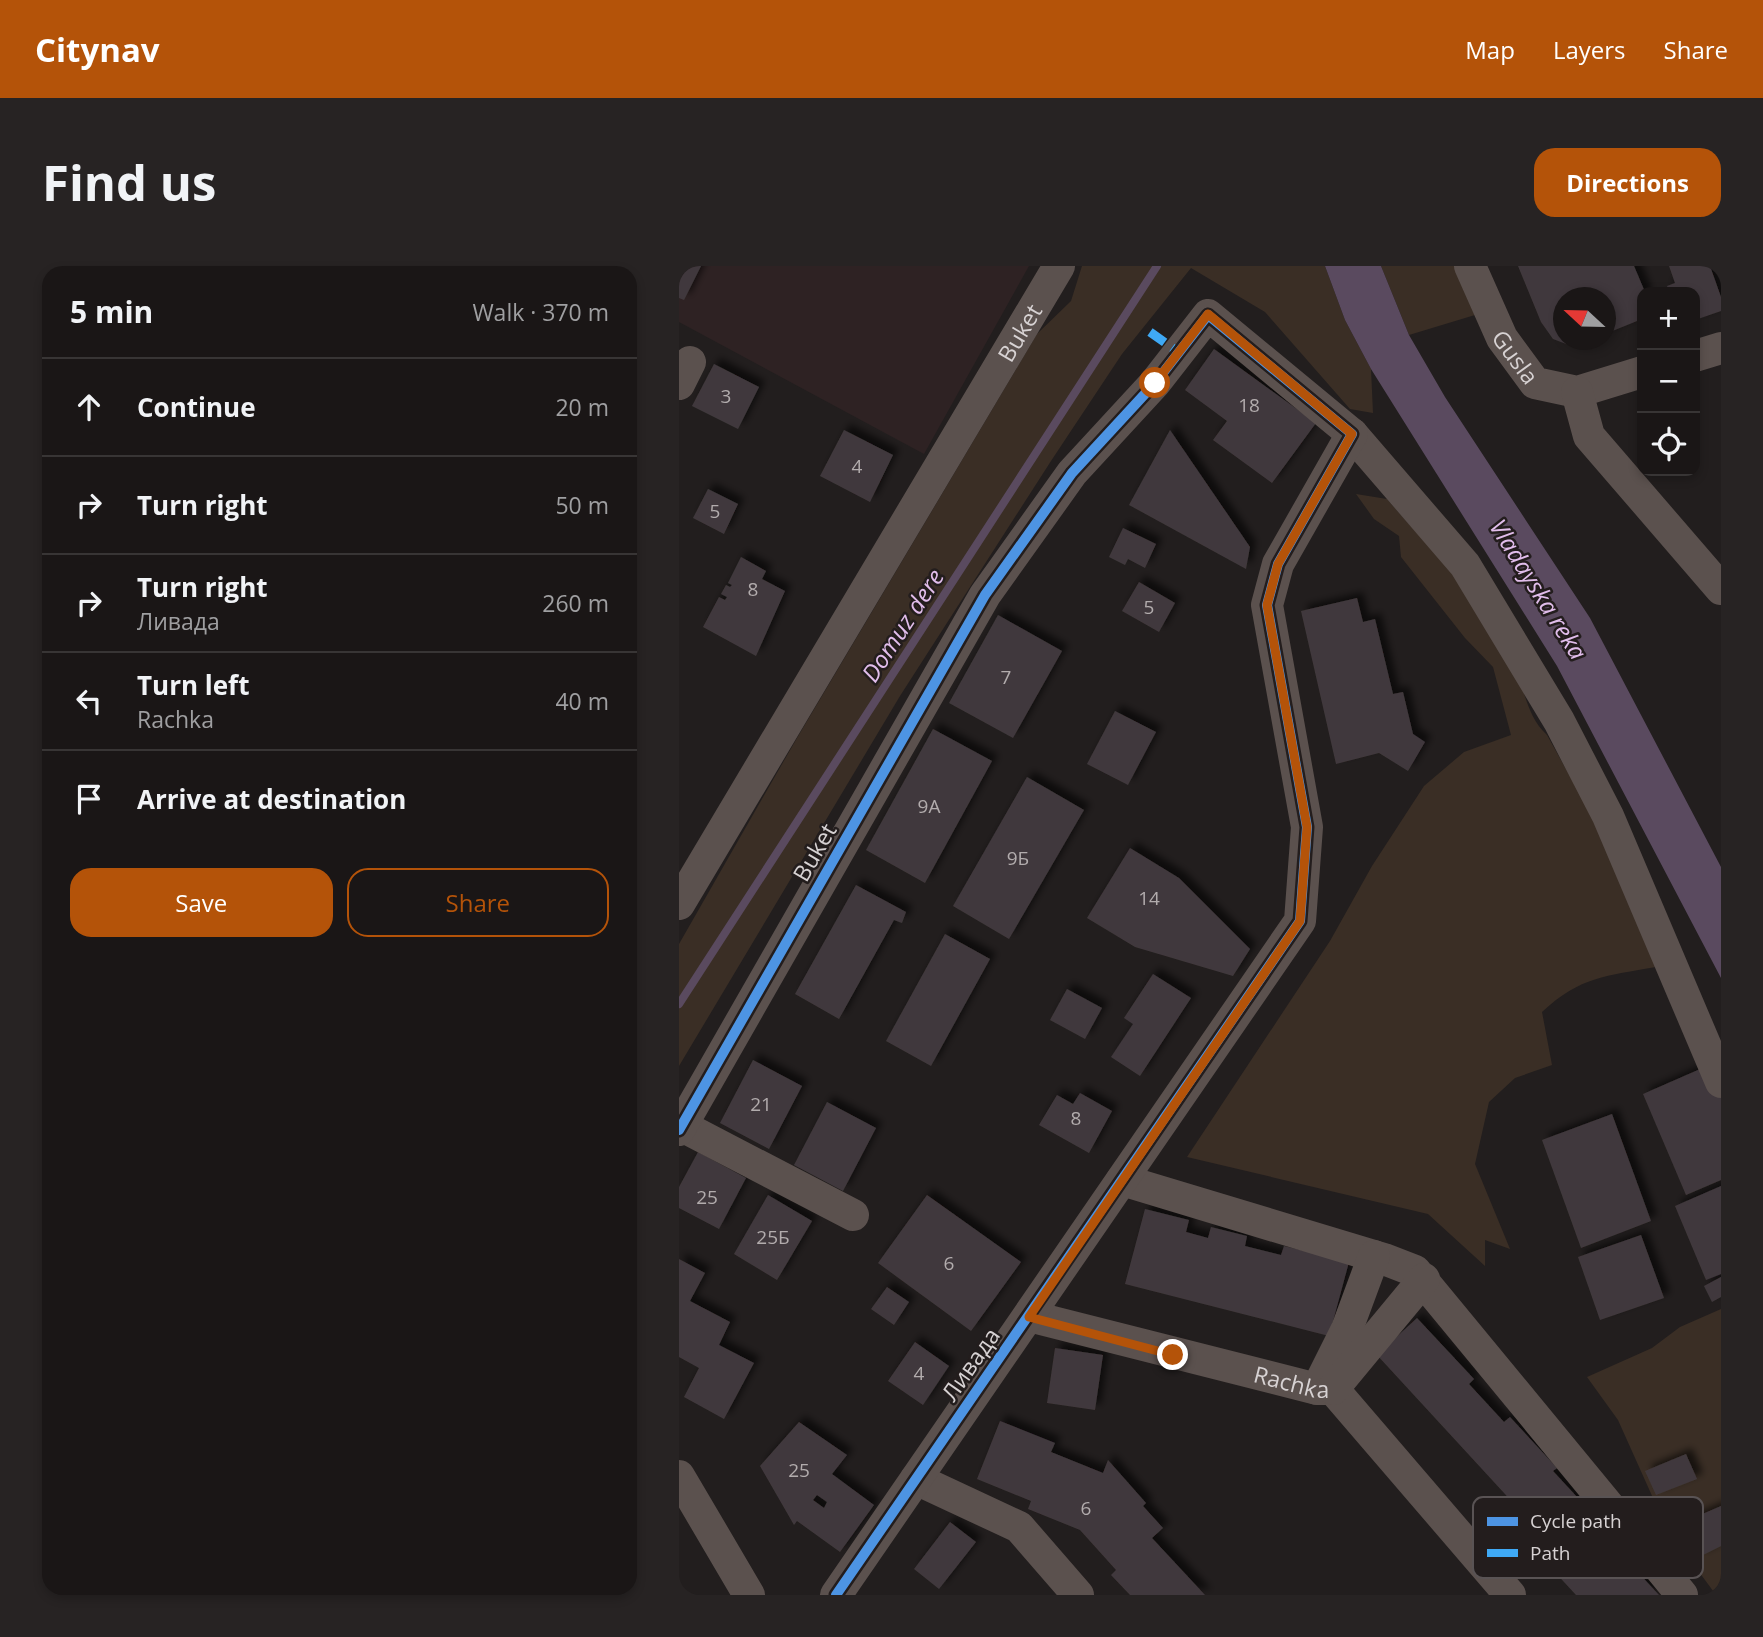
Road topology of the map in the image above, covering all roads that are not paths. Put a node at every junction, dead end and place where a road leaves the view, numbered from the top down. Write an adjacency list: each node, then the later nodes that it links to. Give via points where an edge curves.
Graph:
1 (1470, 266): 6 (street, Gusla, via 1502,338 1535,383)
2 (1058, 267): 9 (street, Buket)
3 (1721, 348): 4 (street)
4 (1700, 354)
5 (1637, 374): 6 (street, Gusla)
6 (1577, 392): 8 (street, via 1589,436)
7 (1352, 434): 10 (street, via 1465,565 1552,709 1608,816); 11 (street, Buket, via 1208,314 1155,383 1072,473 985,595); 12 (street, Ливада, via 1278,564 1267,605 1307,827 1300,921)
8 (1721, 589)
9 (679, 904)
10 (1721, 1082)
11 (680, 1128): 13 (street)
12 (1122, 1180): 14 (street); 16 (street, Ливада)
13 (853, 1215)
14 (1374, 1256): 15 (street, via 1415,1271); 17 (street)
15 (1424, 1279): 17 (street); 20 (street)
16 (1029, 1317): 17 (street, Rachka); 19 (street, Ливада)
17 (1325, 1389): 21 (street, Rachka)
18 (679, 1476): 24 (street)
19 (916, 1479): 25 (street, Ливада); 26 (street, via 1019,1527)
20 (1602, 1497)
21 (1473, 1554)
22 (1495, 1578): 27 (street, Rachka)
23 (1668, 1578): 28 (street)
24 (749, 1595)
25 (836, 1595)
26 (1078, 1595)
27 (1510, 1595)
28 (1682, 1595)

